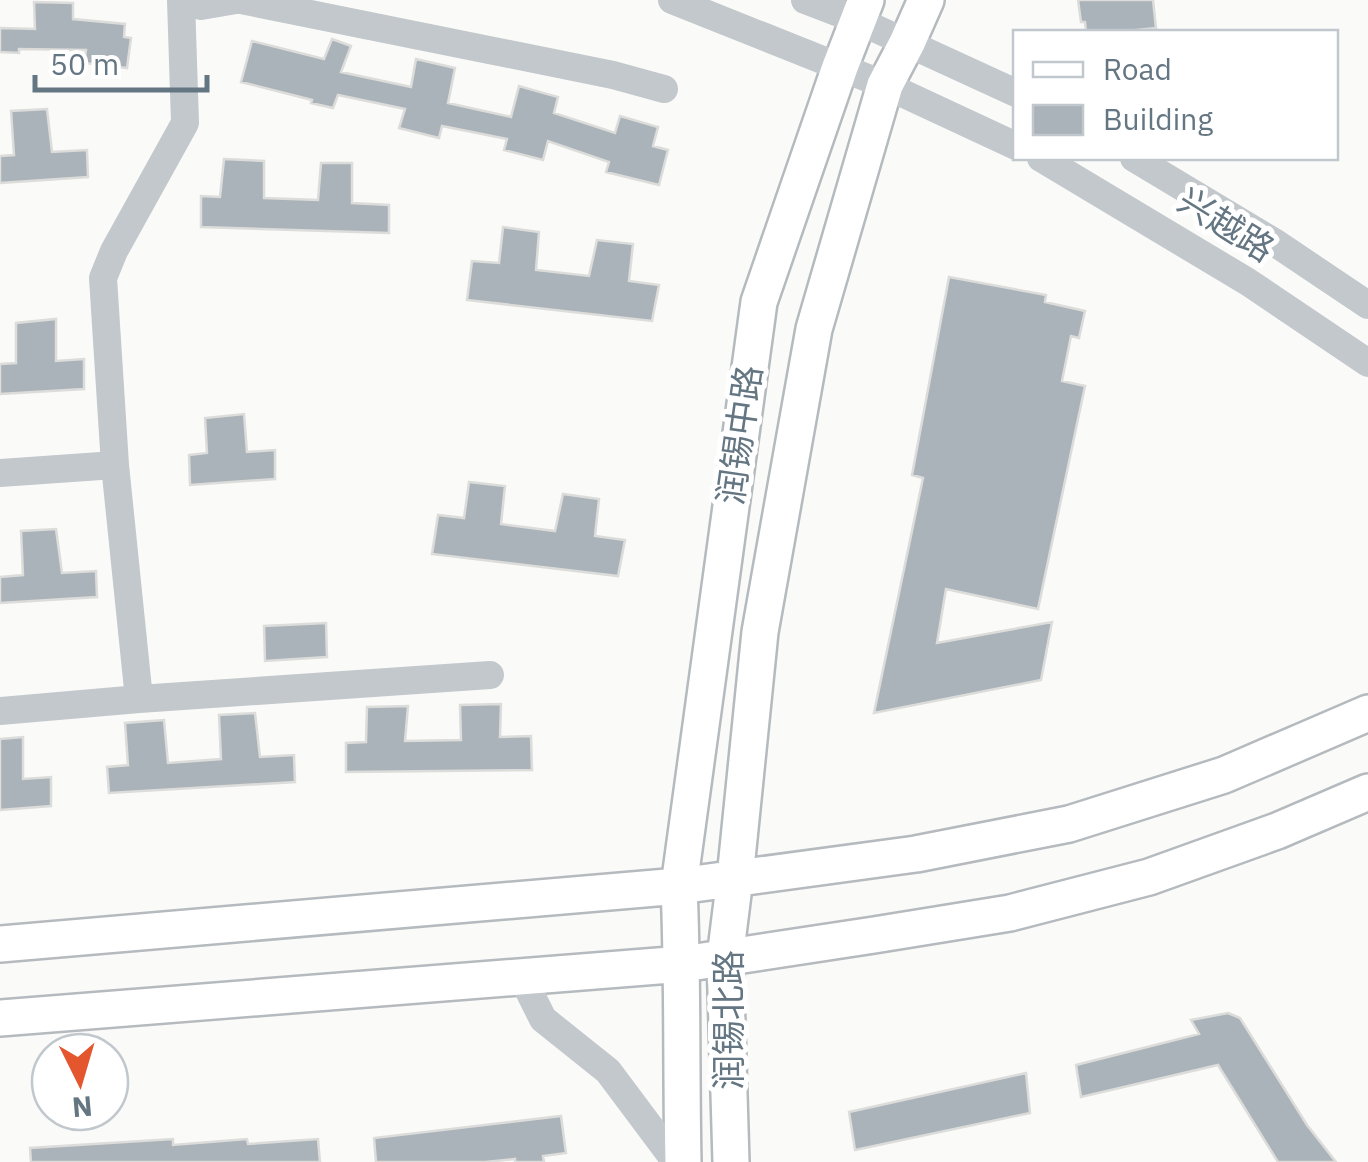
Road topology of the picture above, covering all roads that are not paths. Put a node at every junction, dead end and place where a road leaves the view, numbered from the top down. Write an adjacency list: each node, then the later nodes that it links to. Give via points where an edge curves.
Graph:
1 (184, 0): 2 (street, via 200,6); 17 (street, via 185,122 104,278)
2 (238, 0): 10 (street)
3 (672, 0): 8 (street)
4 (806, 0): 6 (street)
5 (926, 0): 7 (main road, 润锡中路)
6 (861, 10): 7 (street); 8 (main road, 润锡中路)
7 (908, 43): 9 (main road, 润锡中路); 11 (street)
8 (840, 67): 9 (street); 25 (main road, 润锡中路, via 759,302)
9 (885, 85): 12 (street); 24 (main road, 润锡中路, via 814,329 760,632)
10 (664, 90)
11 (1013, 92)
12 (1013, 145)
13 (1044, 160): 16 (street, 兴越路)
14 (1137, 160): 15 (street, 兴越路)
15 (1368, 305)
16 (1368, 363)
17 (115, 465): 18 (street); 20 (street)
18 (0, 473)
19 (490, 675): 20 (street)
20 (139, 699): 21 (street)
21 (0, 712)
22 (1368, 712): 24 (main road, via 1224,775 1069,824 916,854)
23 (1368, 792): 27 (main road, via 1149,877 1010,913)
24 (736, 878): 25 (main road); 27 (main road, 润锡北路)
25 (679, 886): 26 (main road); 28 (main road, 润锡北路)
26 (0, 944)
27 (725, 958): 28 (main road); 32 (main road, 润锡北路)
28 (682, 964): 29 (main road); 31 (main road, 润锡北路)
29 (522, 976): 30 (main road); 31 (street, via 543,1019 608,1071)
30 (0, 1018)
31 (679, 1162)
32 (731, 1162)

